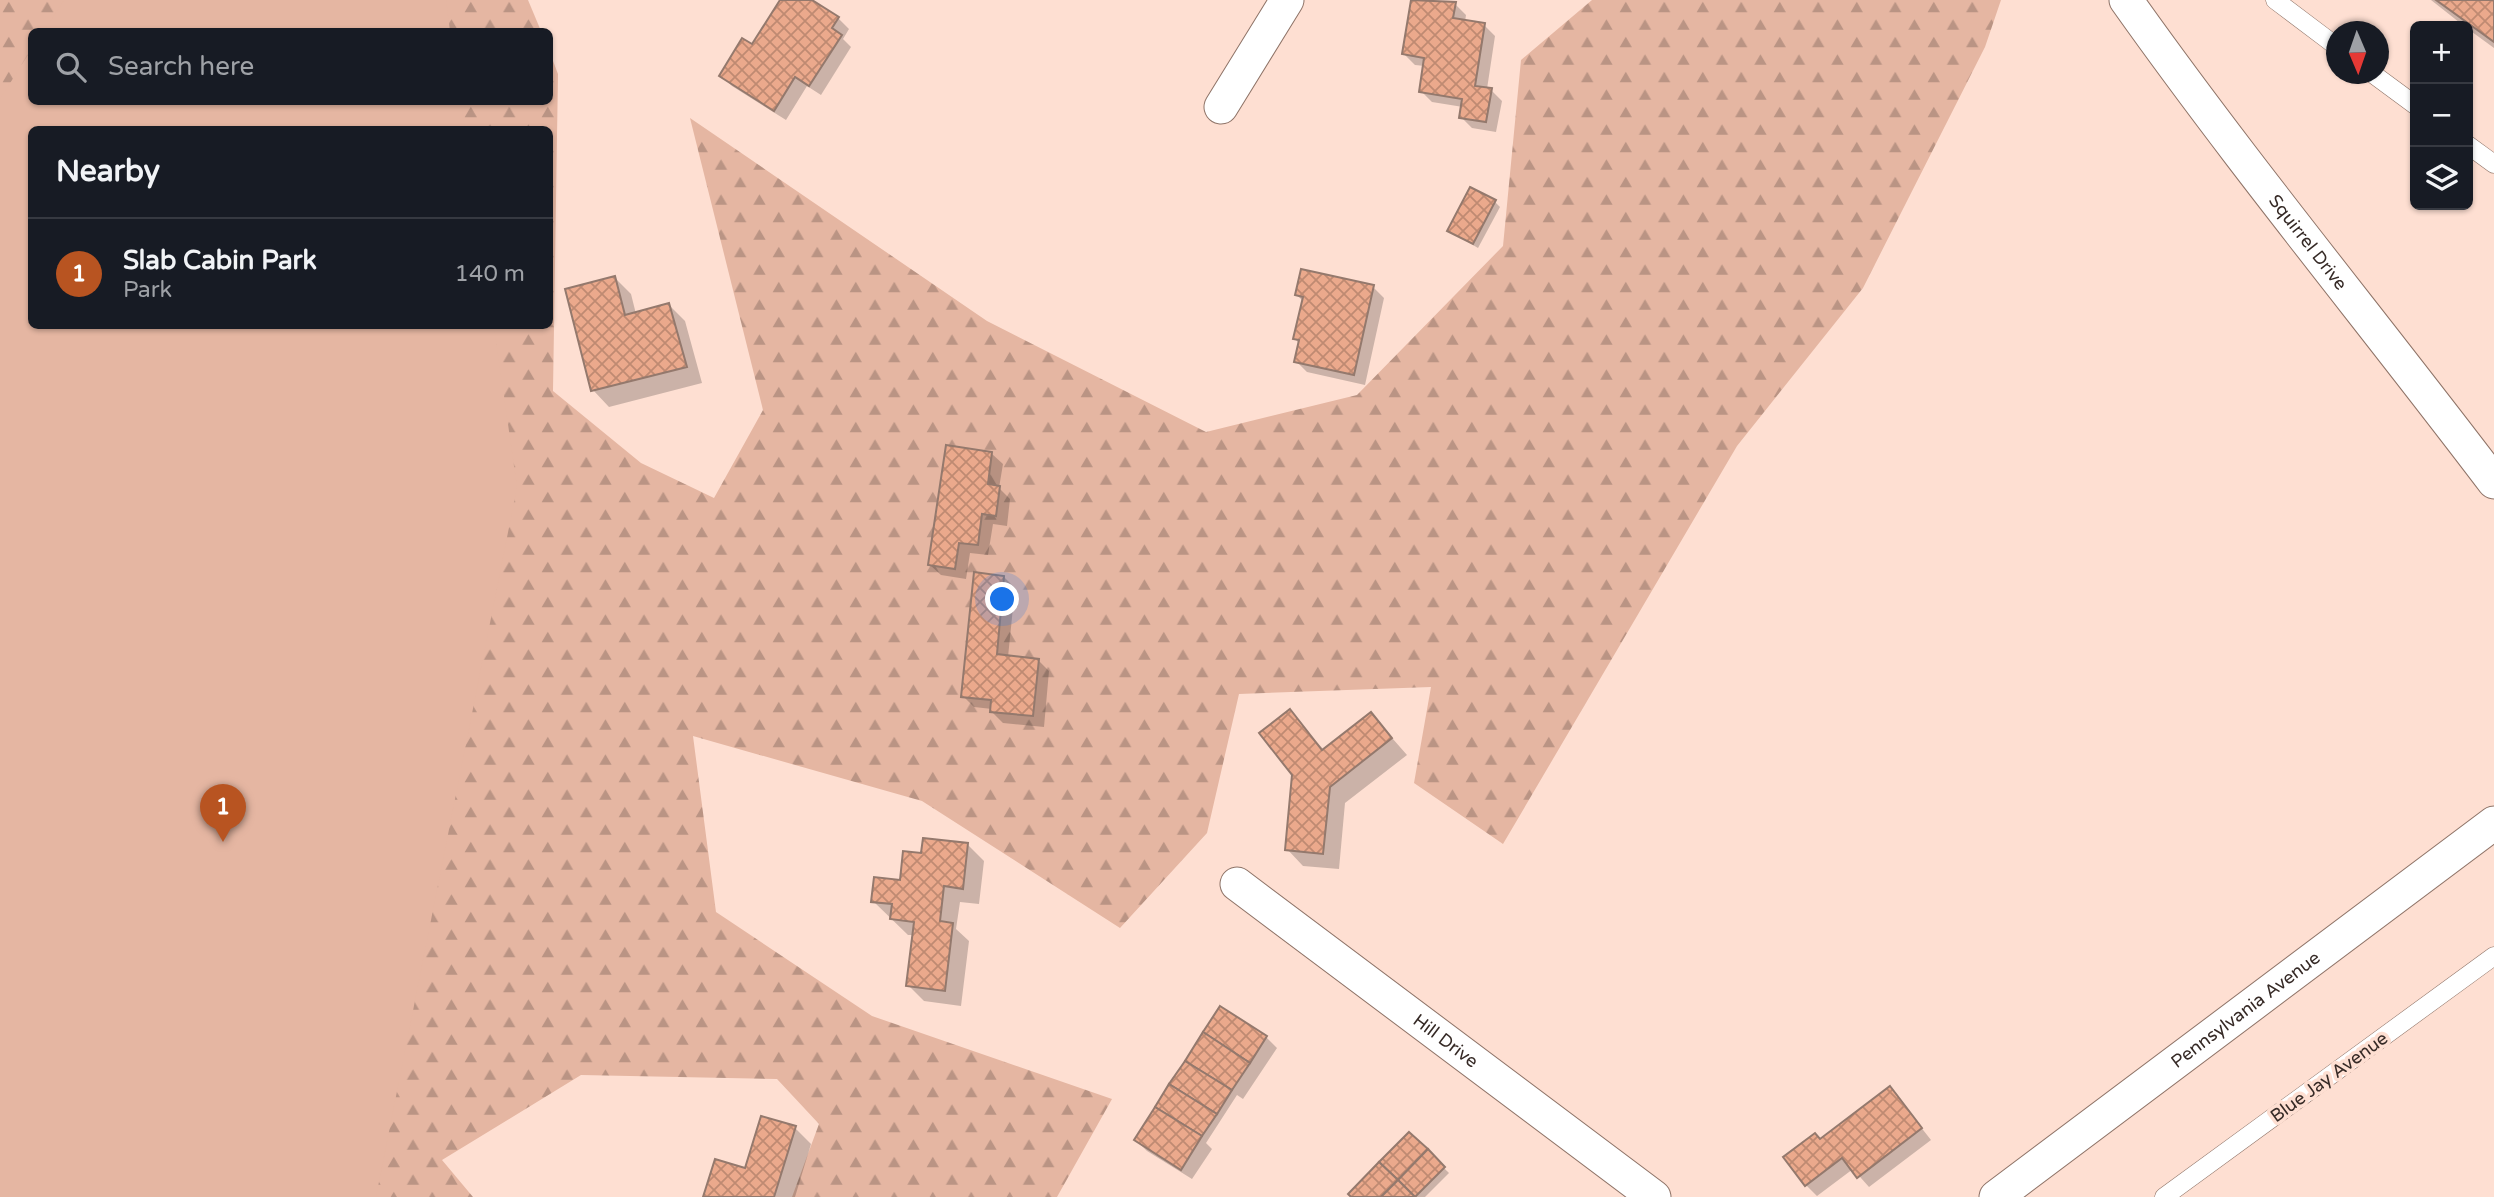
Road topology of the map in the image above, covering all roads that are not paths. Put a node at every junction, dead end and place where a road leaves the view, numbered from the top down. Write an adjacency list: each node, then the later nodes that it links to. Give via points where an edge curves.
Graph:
1 (1287, 0): 7 (street)
2 (2128, 0): 10 (street, Squirrel Drive, via 2198,102)
3 (2274, 0): 4 (lane)
4 (2326, 39)
5 (2387, 84): 6 (lane)
6 (2410, 101)
7 (1221, 107)
8 (2471, 147): 9 (lane)
9 (2494, 164)
10 (2494, 482)
11 (2494, 823): 15 (street, Pennsylvania Avenue)
12 (1237, 884): 14 (street, Hill Drive)
13 (2494, 956): 16 (lane, Blue Jay Avenue)
14 (1654, 1197)
15 (1996, 1197)
16 (2164, 1197)

